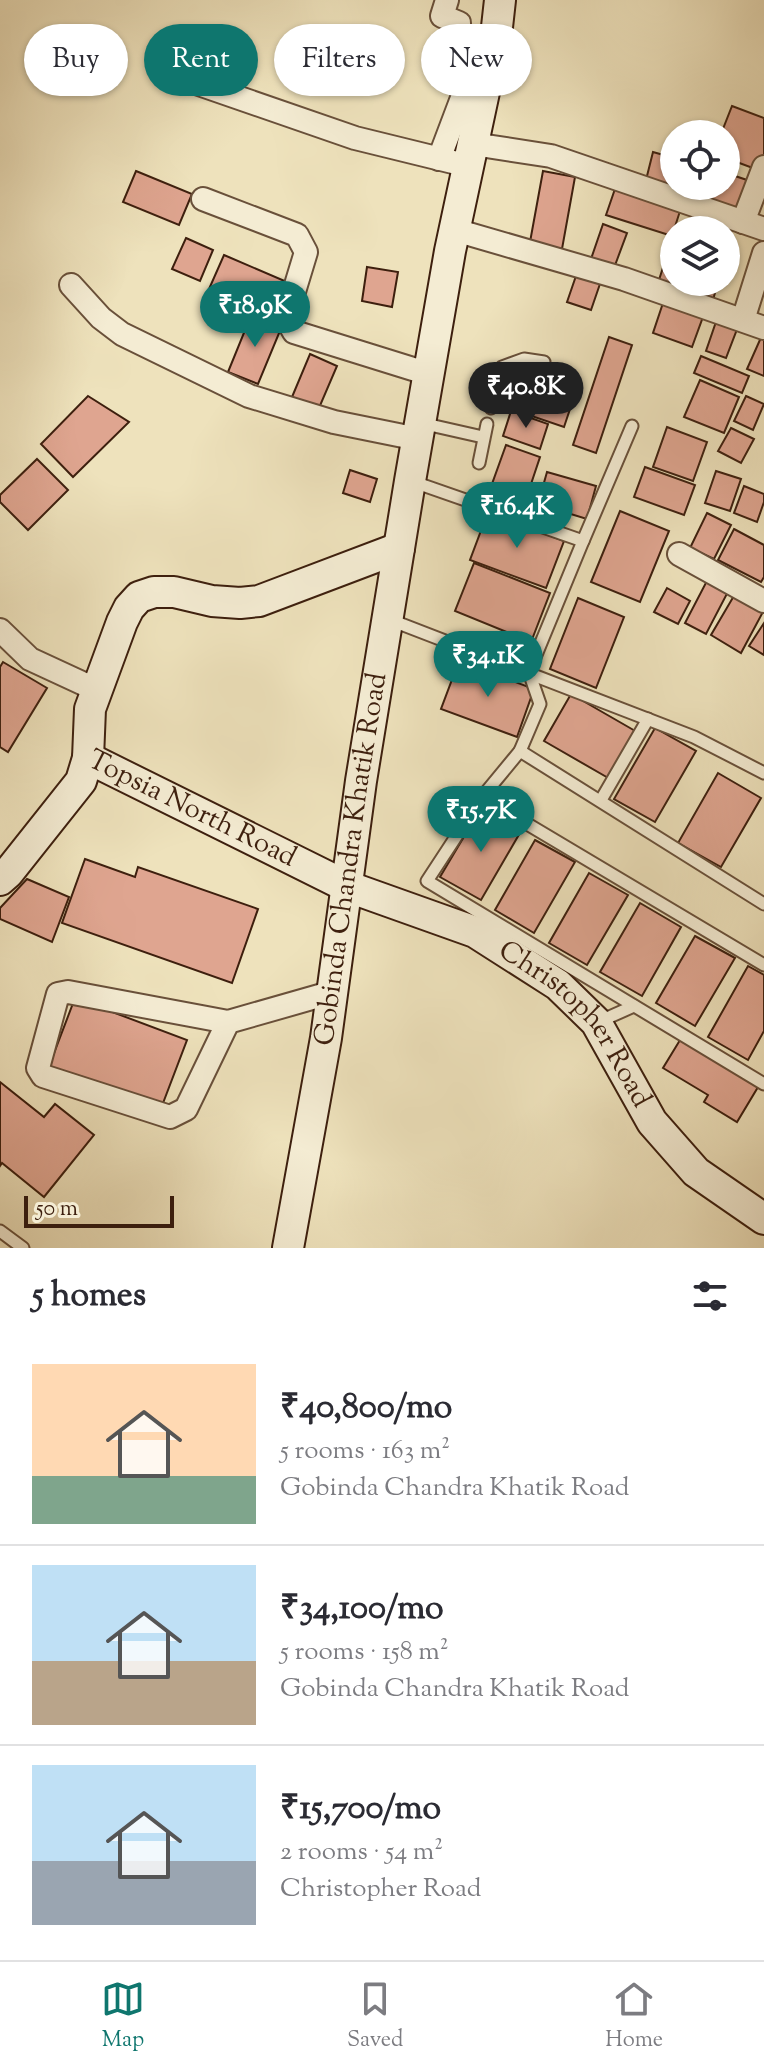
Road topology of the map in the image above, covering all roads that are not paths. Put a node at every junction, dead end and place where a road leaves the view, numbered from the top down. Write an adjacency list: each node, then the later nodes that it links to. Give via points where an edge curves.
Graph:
1 (447, 0): 5 (street, via 442,16 459,23 459,52 473,69)
2 (500, 0): 4 (street, Gobinda Chandra Khatik Road)
3 (234, 96): 5 (street, via 355,138)
4 (471, 155): 5 (street); 8 (street, via 551,156); 9 (street, Gobinda Chandra Khatik Road)
5 (439, 159)
6 (764, 167): 8 (street)
7 (203, 199): 14 (street, via 297,235 306,252 286,318 294,332)
8 (753, 226)
9 (455, 230): 12 (street); 14 (street, Gobinda Chandra Khatik Road)
10 (764, 253): 12 (street)
11 (71, 285): 18 (street, via 122,334 249,396 334,422)
12 (754, 324)
13 (544, 362): 15 (lane, via 524,359 502,367)
14 (429, 374): 18 (street, Gobinda Chandra Khatik Road)
15 (491, 408)
16 (487, 424): 19 (lane)
17 (632, 426): 22 (lane)
18 (419, 431): 19 (lane); 21 (street, Gobinda Chandra Khatik Road)
19 (483, 437): 20 (lane)
20 (479, 463)
21 (410, 481): 22 (lane); 23 (street, Gobinda Chandra Khatik Road)
22 (583, 541): 28 (lane)
23 (399, 548): 26 (street, Gobinda Chandra Khatik Road); 29 (street, via 259,601 212,601 174,592 139,597 122,622)
24 (679, 554): 25 (street)
25 (764, 601)
26 (388, 619): 28 (lane); 37 (street, Gobinda Chandra Khatik Road)
27 (0, 630): 29 (street, via 30,659)
28 (529, 672): 30 (lane); 31 (lane, via 540,704)
29 (97, 690): 32 (street, via 90,709)
30 (648, 719): 33 (lane); 35 (lane)
31 (520, 751): 34 (lane); 35 (lane)
32 (88, 758): 36 (street, Topsia North Road, via 81,781); 37 (street, Topsia North Road)
33 (764, 773)
34 (482, 797): 39 (lane); 41 (lane, via 427,881)
35 (601, 800): 38 (lane)
36 (0, 880)
37 (346, 886): 40 (street, Gobinda Chandra Khatik Road); 43 (street, Christopher Road, via 475,932 558,985)
38 (764, 904)
39 (764, 965)
40 (333, 992): 42 (street); 48 (street, Gobinda Chandra Khatik Road)
41 (634, 1006): 43 (lane); 44 (lane)
42 (228, 1022): 42 (street, via 58,994 38,1068 43,1076 170,1117 186,1109)
43 (596, 1022): 45 (street, Christopher Road, via 652,1122 696,1172)
44 (764, 1084)
45 (764, 1219)
46 (0, 1231): 47 (lane)
47 (23, 1248)
48 (288, 1248)

